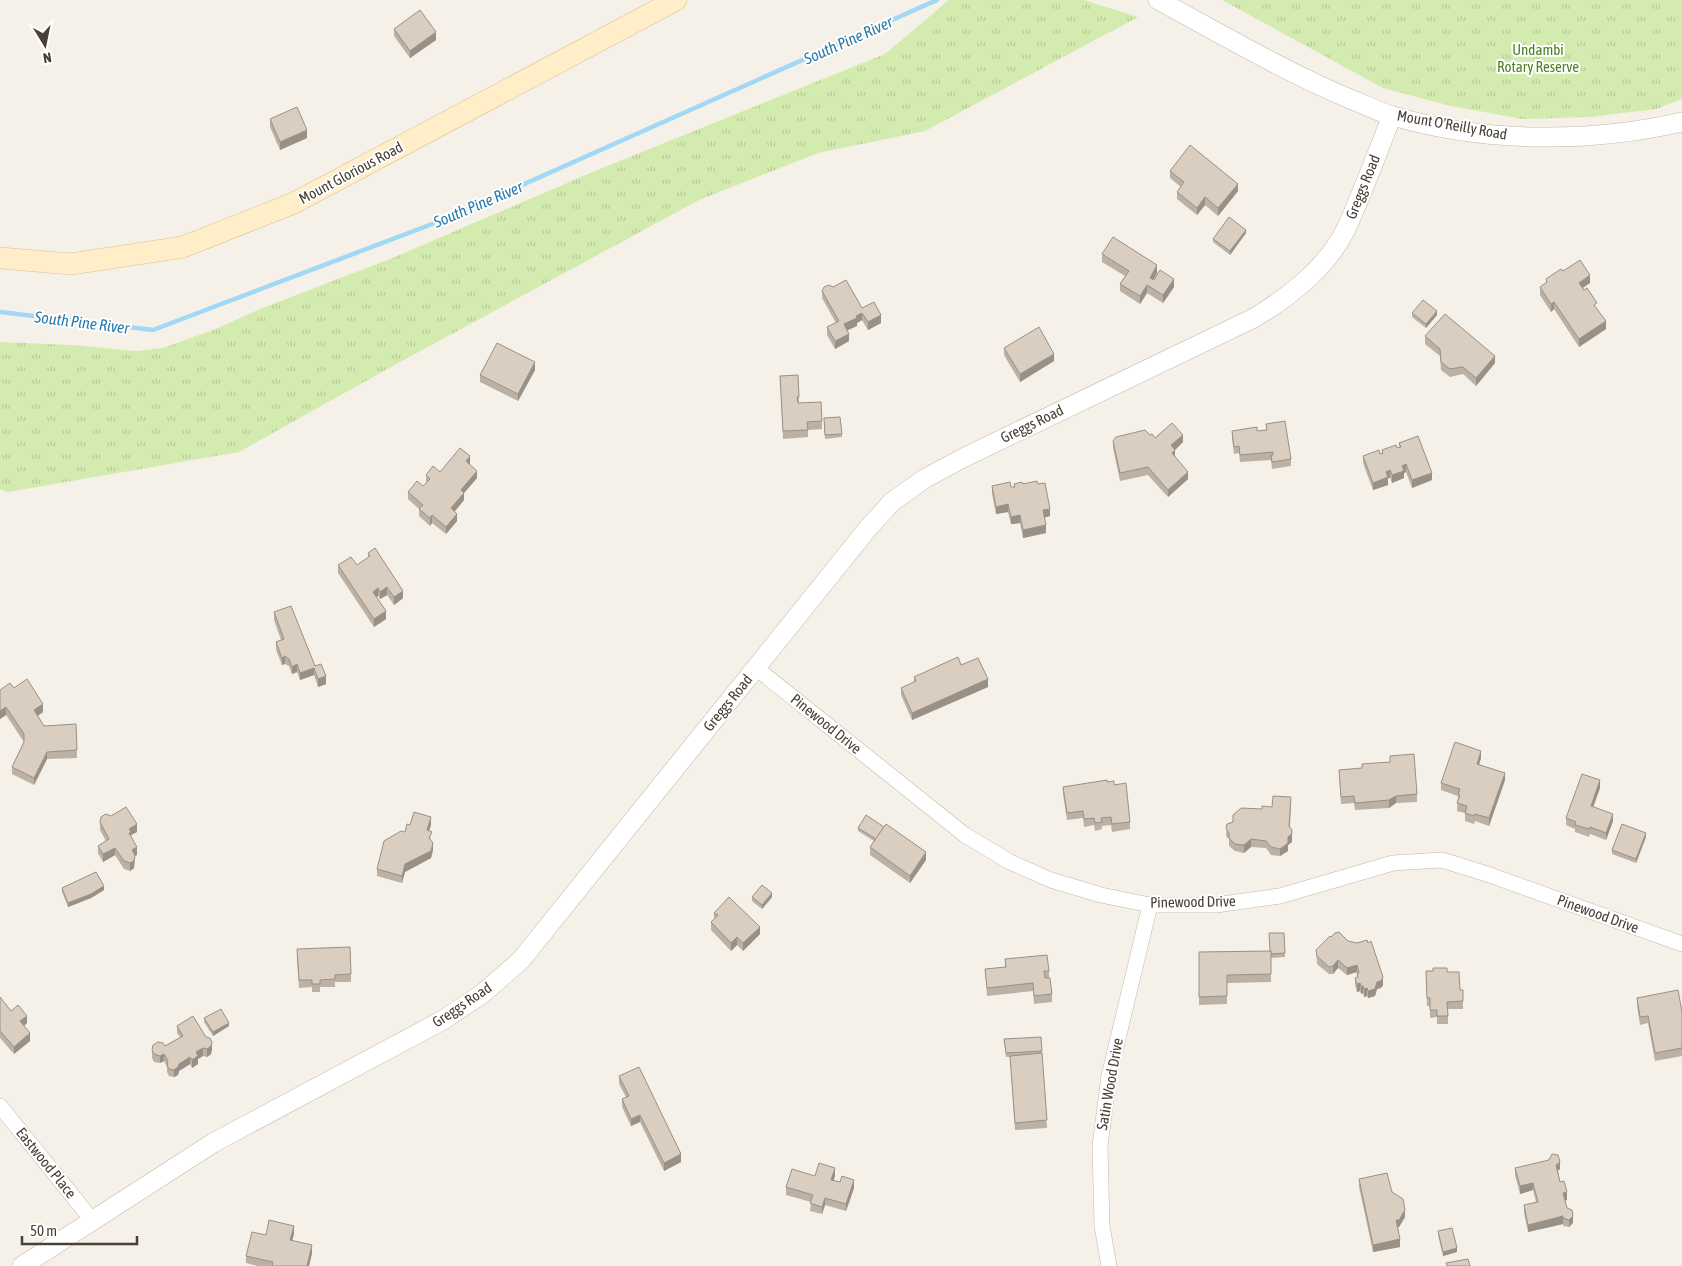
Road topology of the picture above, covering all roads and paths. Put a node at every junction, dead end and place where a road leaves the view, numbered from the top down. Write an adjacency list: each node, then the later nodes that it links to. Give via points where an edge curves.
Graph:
1 (676, 0): 5 (main road, Mount Glorious Road, via 294,203 183,247 71,264)
2 (1158, 0): 3 (street, Mount O'Reilly Road, via 1315,84)
3 (1392, 116): 4 (street, Mount O'Reilly Road, via 1461,130 1559,137 1648,130); 6 (street, Greggs Road, via 1345,229 1314,271 1284,299 1254,318 924,479 892,502 875,521)
4 (1682, 122)
5 (0, 258)
6 (756, 668): 7 (street, Pinewood Drive, via 965,835 1010,862 1050,880); 10 (street, Greggs Road, via 521,960 482,994 443,1020 213,1143)
7 (1150, 905): 8 (street, Pinewood Drive, via 1216,905 1280,896 1394,863 1442,860); 12 (street, Satin Wood Drive, via 1109,1076 1100,1146 1102,1226)
8 (1682, 944)
9 (0, 1106): 10 (street, Eastwood Place)
10 (92, 1220): 11 (street, Greggs Road)
11 (22, 1266)
12 (1109, 1266)

